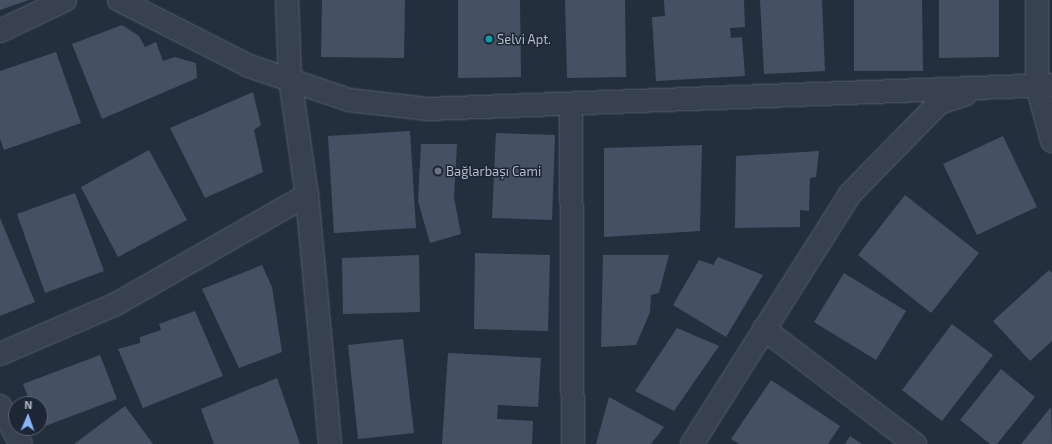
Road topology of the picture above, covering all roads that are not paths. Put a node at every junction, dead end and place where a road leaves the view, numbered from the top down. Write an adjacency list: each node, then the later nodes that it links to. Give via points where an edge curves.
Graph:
1 (65, 0): 5 (street)
2 (119, 0): 6 (street, via 249,66)
3 (287, 0): 6 (street)
4 (1037, 0): 7 (street)
5 (0, 31)
6 (290, 79): 9 (street, via 349,100 428,109); 11 (street)
7 (1045, 85): 8 (street); 10 (street)
8 (986, 88): 9 (street); 12 (street, via 939,103 850,194)
9 (571, 106): 17 (street)
10 (1052, 141)
11 (307, 195): 13 (street, via 116,304); 16 (street)
12 (764, 329): 18 (street); 19 (street)
13 (0, 354)
14 (0, 406): 15 (street)
15 (21, 444)
16 (330, 444)
17 (573, 444)
18 (692, 444)
19 (915, 444)

